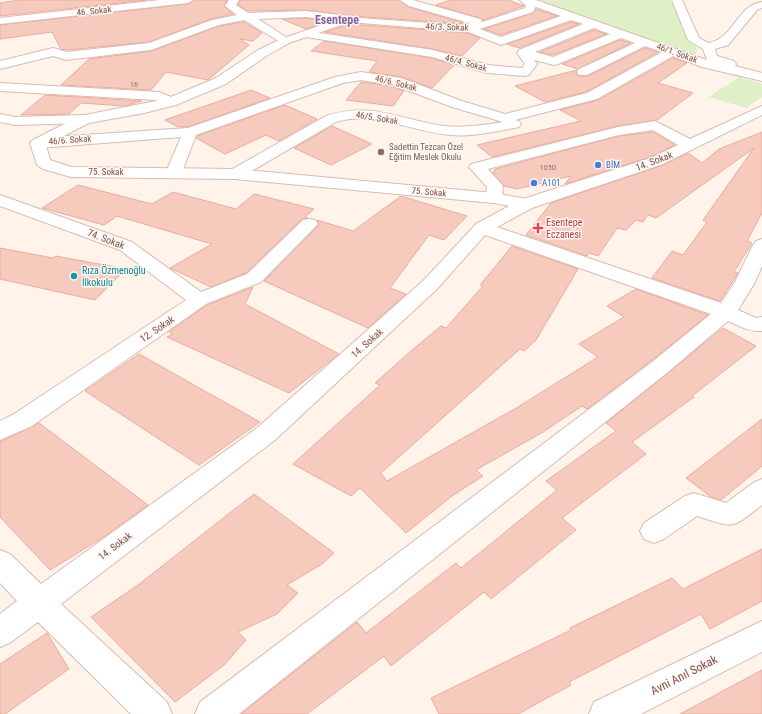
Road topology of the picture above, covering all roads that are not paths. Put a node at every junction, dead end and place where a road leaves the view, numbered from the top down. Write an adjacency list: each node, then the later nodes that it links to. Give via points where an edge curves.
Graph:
1 (188, 0): 6 (street, 46. Sokak)
2 (234, 0): 8 (street, via 230,6)
3 (405, 0): 14 (street, via 476,21)
4 (526, 0): 9 (street, 46/1. Sokak); 14 (street, 46/3. Sokak, via 531,6 529,10)
5 (677, 0): 19 (street, via 694,40)
6 (146, 3): 11 (street, 46. Sokak)
7 (756, 4): 19 (street, via 724,43)
8 (248, 16): 10 (street, via 306,14); 13 (street); 22 (street, via 216,22 151,46 66,56 53,52)
9 (571, 16): 12 (street, 46/1. Sokak); 14 (street, via 501,41)
10 (349, 19): 13 (street, via 300,20); 14 (street, 46/3. Sokak); 15 (street)
11 (0, 21)
12 (593, 24): 16 (street, 46/1. Sokak); 21 (street)
13 (262, 28): 17 (street)
14 (470, 29)
15 (306, 34): 17 (street); 21 (street, 46/4. Sokak, via 433,54 487,69 524,72 531,64)
16 (620, 34): 18 (street, 46/1. Sokak); 21 (street, via 554,61)
17 (285, 41): 27 (street, via 262,53 221,81)
18 (645, 42): 20 (street, 46/1. Sokak); 25 (street, via 582,72)
19 (708, 47): 23 (street, via 712,58)
20 (673, 51): 24 (street, 46/1. Sokak, via 706,64); 25 (street, 46/6. Sokak)
21 (523, 53)
22 (0, 65)
23 (762, 74)
24 (762, 77)
25 (615, 83): 29 (street, 46/6. Sokak, via 592,96)
26 (0, 88): 27 (street, via 159,96)
27 (171, 102): 31 (street)
28 (762, 110): 34 (street, 14. Sokak)
29 (522, 114): 32 (street, 46/6. Sokak, via 505,118 457,104 396,81 361,76 340,80); 36 (street, 46/5. Sokak, via 524,122 457,132 373,115 345,114 331,119)
30 (0, 118): 31 (street, via 15,121)
31 (84, 119): 33 (street)
32 (190, 132): 33 (street, 46/6. Sokak); 35 (street)
33 (38, 143): 35 (street, 75. Sokak, via 43,162 71,172)
34 (691, 146): 37 (street, via 655,125 618,131 477,167 495,186); 39 (street, 14. Sokak, via 657,161)
35 (174, 172): 36 (street, 75. Sokak)
36 (235, 174): 37 (street, 75. Sokak)
37 (494, 198): 39 (street, 75. Sokak)
38 (0, 200): 43 (street, 74. Sokak, via 126,246)
39 (526, 204): 41 (street, 14. Sokak)
40 (309, 224): 43 (street, 12. Sokak, via 254,278)
41 (482, 228): 44 (street); 50 (street, 14. Sokak, via 431,284 266,434)
42 (762, 245): 44 (street, via 745,282)
43 (199, 300): 46 (street, 12. Sokak, via 23,420)
44 (726, 312): 45 (street, via 754,326); 54 (street, via 660,367)
45 (762, 324)
46 (0, 431)
47 (762, 490): 48 (street, via 730,515 694,504)
48 (654, 531)
49 (0, 563): 50 (street)
50 (38, 603): 51 (street, 14. Sokak); 53 (street)
51 (0, 632)
52 (762, 636): 55 (street, Avni Anıl Sokak)
53 (155, 714)
54 (212, 714)
55 (606, 714)

